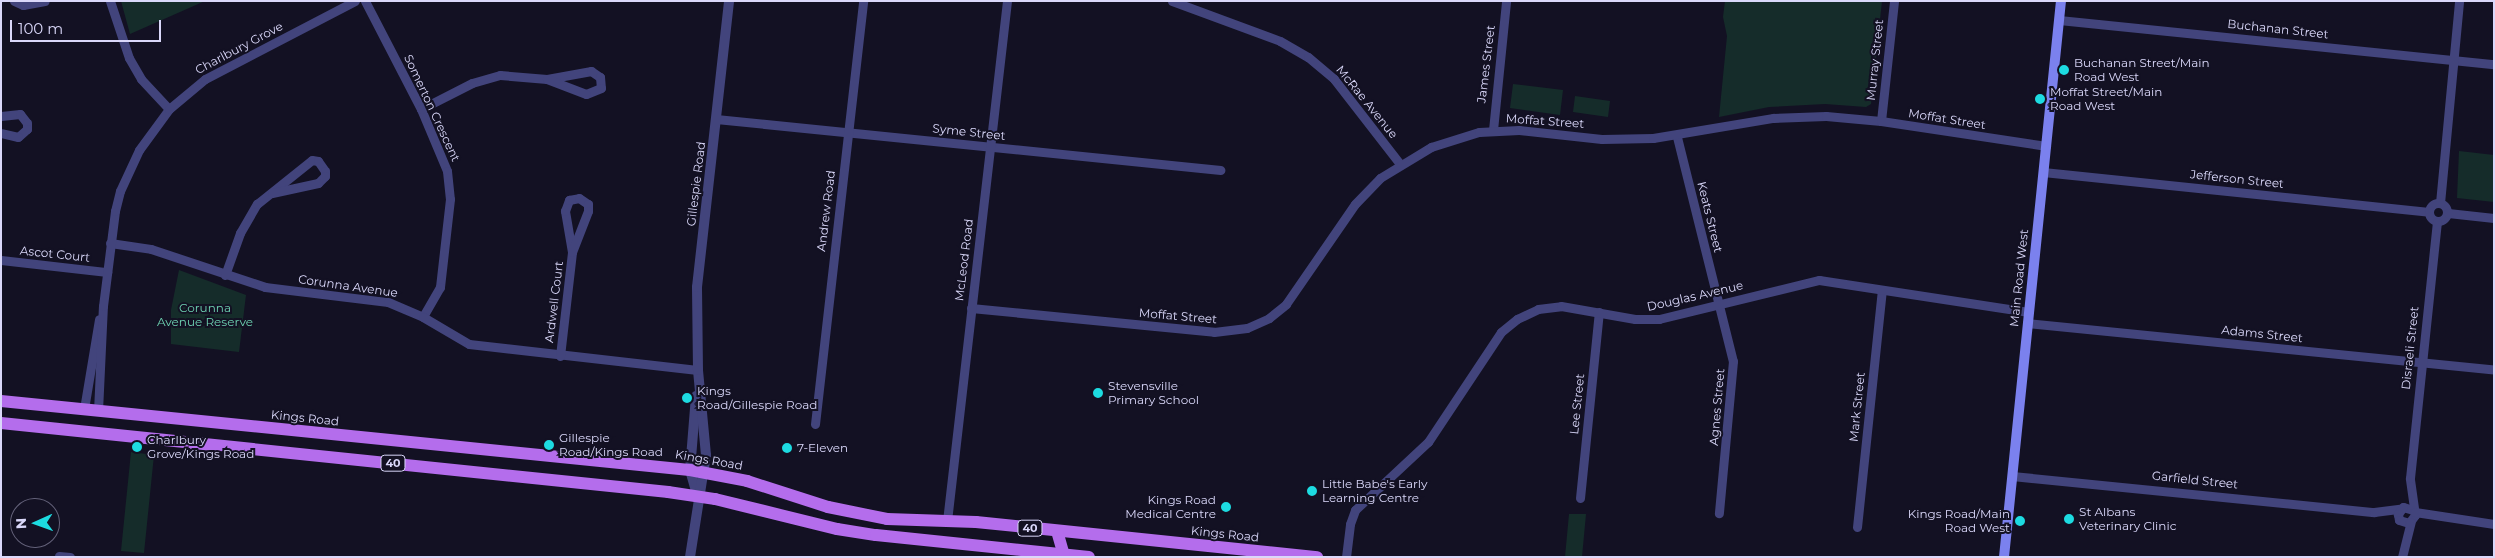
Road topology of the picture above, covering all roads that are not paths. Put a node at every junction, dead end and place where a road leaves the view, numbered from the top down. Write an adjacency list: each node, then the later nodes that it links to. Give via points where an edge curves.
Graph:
1 (14, 1): 2 (street, via 23,5)
2 (45, 1)
3 (110, 1): 18 (street, via 129,58 141,79)
4 (355, 1): 18 (street, Charlbury Grove, via 205,79)
5 (365, 1): 19 (street, Somerton Crescent)
6 (729, 1): 21 (street, Gillespie Road)
7 (863, 1): 25 (street, Andrew Road)
8 (1007, 1): 28 (street, McLeod Road)
9 (1172, 1): 29 (street, McRae Avenue, via 1280,41 1308,57 1334,79)
10 (1506, 1): 23 (street, James Street)
11 (1894, 1): 22 (street, Murray Street)
12 (2061, 1): 14 (main road, Main Road West)
13 (2459, 1): 15 (street)
14 (2059, 20): 15 (street, Buchanan Street); 27 (main road, Main Road West)
15 (2454, 59): 16 (street, Buchanan Street); 33 (street)
16 (2494, 64)
17 (547, 78): 17 (street, via 591,72 600,77 601,88 586,94); 19 (street, via 487,77)
18 (169, 109): 38 (street, Charlbury Grove, via 128,170 116,204)
19 (421, 109): 49 (street, Somerton Crescent, via 443,156 450,199 440,287)
20 (1, 116): 24 (street, via 20,114 27,123 27,130 18,137)
21 (716, 120): 25 (street, Syme Street); 53 (street, Gillespie Road, via 699,260)
22 (1882, 121): 26 (street, Moffat Street, via 1802,116 1748,122); 27 (street, Moffat Street)
23 (1493, 130): 26 (street, Moffat Street, via 1602,139); 29 (street, Moffat Street, via 1448,140)
24 (1, 133)
25 (848, 133): 28 (street, Syme Street); 59 (street, Andrew Road)
26 (1677, 137): 44 (street, Keats Street)
27 (2046, 146): 31 (main road, Main Road West)
28 (990, 147): 30 (street, Syme Street); 46 (street, McLeod Road)
29 (1400, 164): 46 (street, Moffat Street, via 1355,204 1286,304 1269,318 1247,328 1214,332)
30 (1220, 170)
31 (2043, 172): 34 (street, Jefferson Street); 48 (main road, Main Road West)
32 (272, 193): 32 (street, via 312,160 318,161 325,171 325,176 318,183); 42 (street, via 249,215)
33 (2440, 203): 34 (street, via 2434,204); 35 (street)
34 (2429, 212): 37 (street, via 2431,219)
35 (2448, 213): 36 (street); 37 (street, via 2444,220)
36 (2494, 218)
37 (2437, 222): 52 (street, Disraeli Street)
38 (110, 243): 41 (street, Charlbury Grove); 42 (street, Corunna Avenue, via 152,249)
39 (572, 252): 39 (street, Ardwell Court, via 565,210 569,200 579,198 588,204 588,211); 51 (street, Ardwell Court)
40 (1, 260): 41 (street, Ascot Court)
41 (107, 272): 45 (street, Charlbury Grove)
42 (225, 275): 49 (street, Corunna Avenue, via 265,287 388,302)
43 (1882, 290): 44 (street, Douglas Avenue, via 1808,281); 48 (street, Douglas Avenue); 74 (street, Mark Street)
44 (1720, 304): 47 (street, Douglas Avenue, via 1647,320); 69 (street, Agnes Street, via 1733,372)
45 (103, 306): 56 (street, Charlbury Grove); 57 (street, Charlbury Grove)
46 (971, 308): 72 (street, McLeod Road)
47 (1599, 312): 66 (street, Lee Street); 84 (street, Douglas Avenue, via 1561,306 1538,309 1517,319 1501,332 1428,442 1355,510)
48 (2028, 312): 50 (main road, Main Road West)
49 (423, 317): 51 (street, Corunna Avenue, via 470,344)
50 (2027, 323): 52 (street, Adams Street); 63 (main road, Main Road West)
51 (560, 356): 53 (street, Corunna Avenue)
52 (2421, 363): 54 (street, Adams Street); 64 (street, Disraeli Street)
53 (698, 370): 61 (street, Gillespie Road); 62 (street, Gillespie Road, via 705,434)
54 (2494, 370)
55 (1, 401): 56 (main road, Kings Road / 40)
56 (84, 409): 57 (main road, Kings Road / 40); 60 (main road)
57 (98, 411): 60 (main road); 61 (main road, Kings Road / 40)
58 (1, 423): 60 (main road, 40)
59 (815, 424)
60 (88, 432): 65 (main road, 40)
61 (690, 470): 62 (main road, Kings Road / 40); 65 (street, Gillespie Road)
62 (704, 472): 65 (street, Gillespie Road); 72 (main road, Kings Road / 40, via 768,486 868,516)
63 (2012, 476): 68 (street, Garfield Street); 85 (main road, Main Road West)
64 (2410, 478): 67 (street, Disraeli Street); 70 (street, Disraeli Street)
65 (698, 496): 76 (main road, 40, via 837,529); 81 (street, Gillespie Road)
66 (1580, 498)
67 (2402, 508): 68 (street, Garfield Street); 70 (street); 71 (street, Disraeli Street)
68 (2374, 512): 71 (street, Garfield Street)
69 (1719, 513)
70 (2413, 516): 71 (street, Garfield Street); 73 (street); 77 (street, Disraeli Street)
71 (2400, 520): 77 (street, Disraeli Street)
72 (946, 521): 75 (main road, Kings Road / 40)
73 (2494, 524)
74 (1857, 527)
75 (1057, 530): 76 (main road); 79 (main road); 83 (main road, Kings Road / 40)
76 (1050, 555): 79 (main road, 40)
77 (2403, 555)
78 (59, 556): 80 (street)
79 (1064, 556): 82 (main road, 40)
80 (70, 557)
81 (690, 557)
82 (1089, 557)
83 (1317, 557)
84 (1346, 557)
85 (2004, 557)

